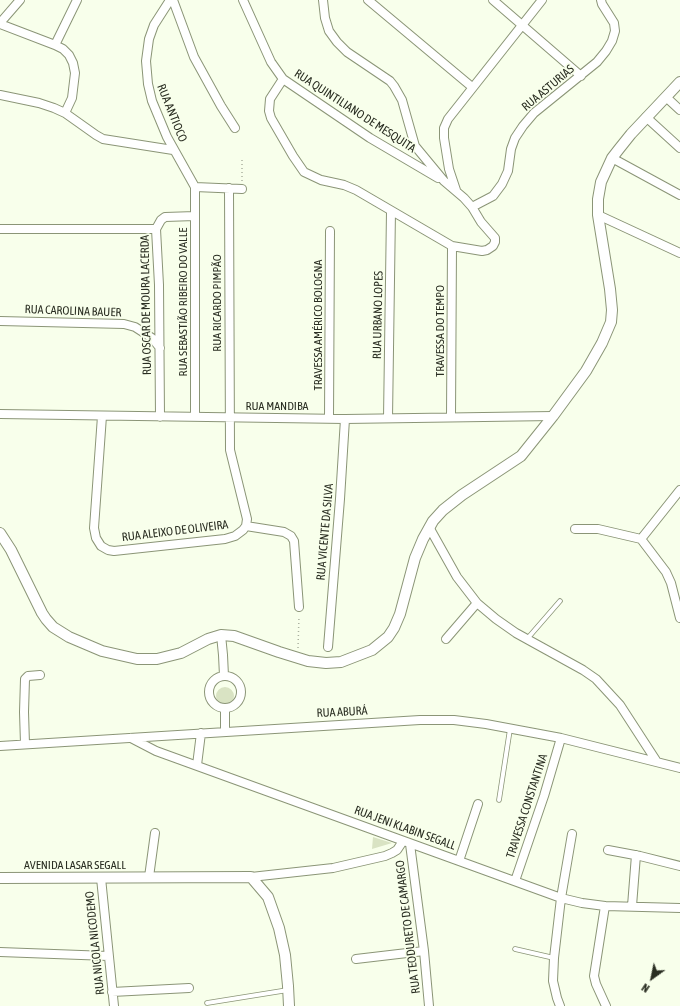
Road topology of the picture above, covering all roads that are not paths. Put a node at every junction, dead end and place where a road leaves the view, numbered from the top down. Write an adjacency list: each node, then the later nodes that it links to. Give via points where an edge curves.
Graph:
1 (20, 0): 11 (street)
2 (77, 0): 13 (street)
3 (170, 0): 25 (street, RUA ANTIOCO, via 154,25 146,61 152,101)
4 (174, 0): 23 (street, via 194,57)
5 (243, 0): 15 (street, via 271,62)
6 (322, 0): 27 (street, via 329,31 337,42 394,86 402,100 415,146)
7 (368, 0): 17 (street)
8 (493, 0): 12 (street)
9 (542, 0): 12 (street)
10 (600, 1): 14 (street, RUA ASTURIAS, via 614,23 615,31 602,56)
11 (0, 23): 13 (street)
12 (522, 25): 14 (street); 17 (street)
13 (56, 45): 21 (street, via 69,55 75,73 72,98)
14 (581, 76): 33 (street, RUA ASTURIAS, via 523,126 515,138 508,171 502,184 493,196)
15 (283, 79): 27 (street, RUA QUINTILIANO DE MESQUITA, via 370,138); 34 (street, RUA QUINTILIANO DE MESQUITA, via 270,99 269,111 304,172 356,190)
16 (680, 82): 19 (street)
17 (472, 88): 31 (street, via 444,128 449,168)
18 (0, 95): 21 (street, via 40,103)
19 (666, 97): 20 (street); 22 (street)
20 (680, 110)
21 (65, 113): 25 (street, via 103,138)
22 (646, 117): 24 (street); 26 (street)
23 (236, 128)
24 (680, 148)
25 (174, 150): 28 (street, RUA ANTIOCO)
26 (612, 158): 32 (street); 35 (street, via 601,182)
27 (444, 181): 31 (street)
28 (195, 186): 29 (street); 36 (street, RUA SEBASTIÃO RIBEIRO DO VALLE)
29 (229, 188): 30 (street); 50 (street, RUA RICARDO PIMPÃO)
30 (242, 189)
31 (456, 190): 33 (street)
32 (680, 195)
33 (472, 207): 40 (street, RUA QUINTILIANO DE MESQUITA, via 495,238 493,246 482,251)
34 (391, 211): 40 (street, RUA QUINTILIANO DE MESQUITA); 52 (street, RUA URBANO LOPES)
35 (598, 215): 41 (street); 46 (street, via 610,289 611,322 586,371)
36 (195, 216): 38 (street, via 165,217); 48 (street, RUA SEBASTIÃO RIBEIRO DO VALLE)
37 (0, 229): 38 (street, RUA OSCAR DE MOURA LACERDA)
38 (156, 229): 43 (street, RUA OSCAR DE MOURA LACERDA)
39 (330, 231): 51 (street, TRAVESSA AMÉRICO BOLOGNA)
40 (452, 246): 49 (street, TRAVESSA DO TEMPO)
41 (680, 253)
42 (0, 321): 43 (street, RUA CAROLINA BAUER, via 124,324 135,327 152,338)
43 (160, 348): 47 (street, RUA OSCAR DE MOURA LACERDA)
44 (0, 414): 45 (street, RUA MANDIBA)
45 (102, 416): 47 (street, RUA MANDIBA); 55 (street, RUA ALEIXO DE OLIVEIRA, via 94,528 101,546 114,551 226,539 240,533)
46 (553, 416): 49 (street, RUA MANDIBA); 56 (street, via 521,456 462,494 443,510)
47 (160, 417): 48 (street, RUA MANDIBA)
48 (195, 417): 50 (street, RUA MANDIBA)
49 (451, 417): 52 (street, RUA MANDIBA)
50 (229, 418): 51 (street, RUA MANDIBA); 55 (street, RUA ALEIXO DE OLIVEIRA, via 231,458 247,519)
51 (329, 418): 53 (street, RUA MANDIBA)
52 (388, 418): 53 (street, RUA MANDIBA)
53 (345, 419): 67 (street, RUA VICENTE DA SILVA)
54 (680, 490): 59 (street)
55 (246, 526): 62 (street, via 284,532 291,536 294,541)
56 (429, 527): 61 (street, via 457,577); 64 (street, via 415,558 394,628 388,637 372,650 341,662 326,663 298,658 234,636)
57 (575, 529): 59 (street, via 598,530)
58 (0, 533): 64 (street, via 42,613 53,626 69,637 118,656 157,659 181,653)
59 (641, 539): 63 (street, via 666,572)
60 (560, 601): 66 (lane)
61 (477, 603): 65 (street); 66 (street, via 496,619)
62 (299, 607)
63 (680, 618)
64 (221, 635): 69 (street)
65 (446, 638)
66 (528, 639): 79 (street, via 596,679 620,705)
67 (328, 647)
68 (40, 675): 76 (street, via 28,676 25,679)
69 (224, 676): 70 (street, via 214,680 209,693 212,702); 70 (street, via 233,678 242,690 238,703)
70 (225, 709): 72 (street)
71 (510, 729): 72 (street, RUA ABURÁ, via 454,720 420,720); 75 (street, RUA ABURÁ); 82 (lane)
72 (225, 731): 73 (street, RUA ABURÁ)
73 (201, 733): 74 (street, RUA ABURÁ); 80 (street)
74 (130, 737): 76 (street, RUA ABURÁ); 80 (street, RUA JENI KLABIN SEGALL, via 156,751)
75 (561, 738): 79 (street, RUA ABURÁ); 95 (street, TRAVESSA CONSTANTINA)
76 (25, 744): 77 (street, RUA ABURÁ)
77 (0, 746)
78 (680, 760): 81 (street)
79 (657, 762): 81 (street, RUA ABURÁ)
80 (197, 766): 86 (street, RUA JENI KLABIN SEGALL)
81 (677, 767)
82 (499, 800)
83 (478, 804): 89 (street)
84 (154, 833): 94 (street)
85 (572, 834): 96 (street)
86 (406, 843): 89 (street, RUA JENI KLABIN SEGALL); 91 (street, via 385,856 333,868); 101 (street, RUA TEODURETO DE CAMARGO)
87 (608, 850): 88 (street)
88 (636, 855): 90 (street); 98 (street)
89 (459, 861): 95 (street, RUA JENI KLABIN SEGALL)
90 (680, 866)
91 (251, 877): 94 (street, AVENIDA LASAR SEGALL); 107 (street, via 268,897 273,909 285,955)
92 (0, 878): 93 (street, AVENIDA LASAR SEGALL)
93 (101, 878): 94 (street, AVENIDA LASAR SEGALL); 103 (street, RUA NICOLA NICODEMO)
94 (149, 878)
95 (515, 881): 96 (street, RUA JENI KLABIN SEGALL)
96 (561, 898): 97 (street, RUA JENI KLABIN SEGALL); 104 (street)
97 (605, 906): 98 (street, RUA JENI KLABIN SEGALL); 114 (street, via 594,976)
98 (632, 906): 99 (street, RUA JENI KLABIN SEGALL)
99 (680, 908)
100 (515, 949): 104 (lane)
101 (424, 951): 105 (street); 112 (street, RUA TEODURETO DE CAMARGO)
102 (0, 952): 103 (street)
103 (108, 956): 108 (street, RUA NICOLA NICODEMO)
104 (554, 958): 113 (street, via 553,981)
105 (356, 959)
106 (189, 988): 108 (street)
107 (289, 990): 109 (lane); 111 (street)
108 (112, 992): 110 (street, RUA NICOLA NICODEMO)
109 (207, 1002)
110 (114, 1006)
111 (289, 1006)
112 (430, 1006)
113 (560, 1006)
114 (606, 1006)

